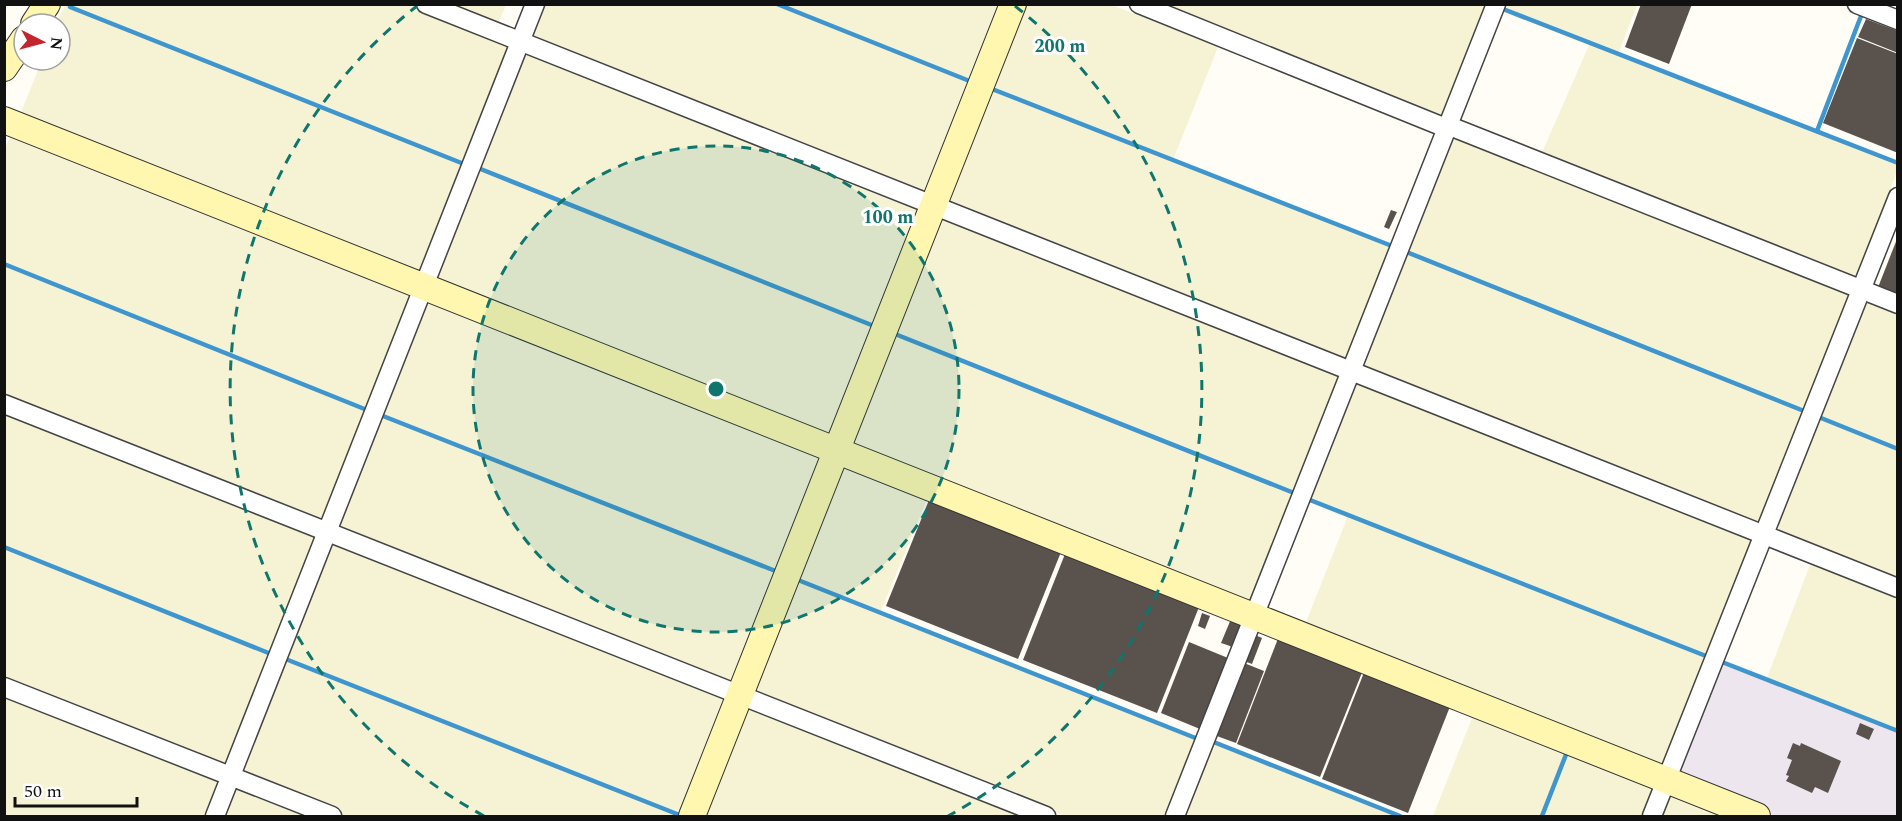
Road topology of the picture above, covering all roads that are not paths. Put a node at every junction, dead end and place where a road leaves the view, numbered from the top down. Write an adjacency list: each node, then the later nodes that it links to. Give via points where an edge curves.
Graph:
1 (426, 4): 8 (street)
2 (535, 4): 8 (street)
3 (1013, 4): 12 (street)
4 (1138, 4): 10 (street)
5 (1496, 4): 10 (street)
6 (1857, 4): 7 (street)
7 (1898, 20)
8 (521, 42): 12 (street); 13 (street)
9 (7, 126): 13 (street)
10 (1447, 126): 14 (street); 16 (street)
11 (1898, 197): 14 (street)
12 (934, 206): 16 (street); 18 (street)
13 (423, 285): 18 (street); 19 (street)
14 (1861, 289): 15 (street); 20 (street)
15 (1898, 304)
16 (1352, 370): 20 (street); 22 (street)
17 (4, 404): 19 (street)
18 (838, 450): 22 (street); 24 (street)
19 (327, 530): 24 (street); 25 (street)
20 (1764, 535): 21 (street); 26 (street)
21 (1898, 588)
22 (1255, 616): 26 (street); 31 (street)
23 (4, 687): 25 (street)
24 (740, 696): 29 (street); 30 (street)
25 (231, 776): 27 (street); 28 (street)
26 (1667, 780): 32 (street); 33 (street)
27 (215, 816)
28 (332, 816)
29 (692, 816)
30 (1046, 816)
31 (1174, 816)
32 (1652, 816)
33 (1757, 816)

